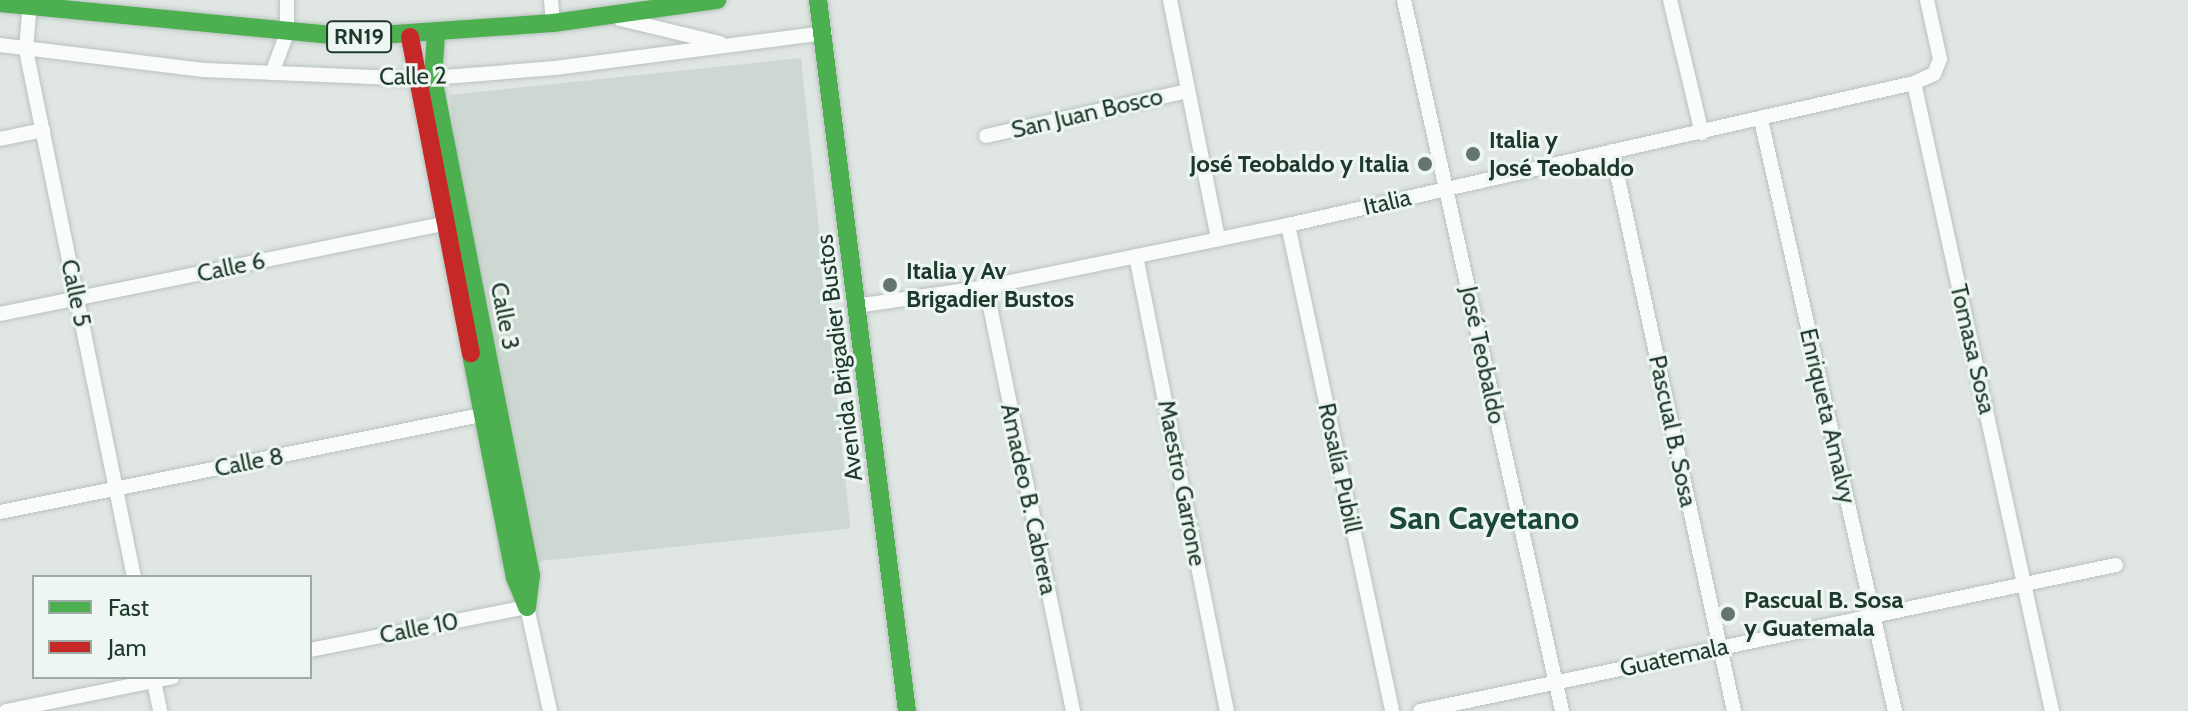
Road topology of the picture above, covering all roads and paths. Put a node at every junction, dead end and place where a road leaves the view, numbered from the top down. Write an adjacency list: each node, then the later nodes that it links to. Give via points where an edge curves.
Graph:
1 (287, 0): 13 (street)
2 (551, 0): 12 (street)
3 (717, 0): 11 (street, RN19)
4 (818, 0): 14 (street, Avenida Brigadier Bustos)
5 (1170, 0): 23 (street)
6 (1404, 0): 30 (street, José Teobaldo)
7 (1670, 0): 26 (street)
8 (1927, 0): 22 (street, via 1940,59 1934,74)
9 (0, 3): 10 (street, RN19)
10 (30, 5): 13 (street, RN19); 19 (street, Calle 5)
11 (608, 16): 12 (street, RN19); 18 (street)
12 (553, 23): 15 (street, RN19)
13 (287, 33): 16 (street, RN19); 20 (street)
14 (825, 33): 18 (street, Calle 2); 37 (street, Avenida Brigadier Bustos)
15 (436, 34): 16 (street, RN19); 21 (street, Calle 3)
16 (410, 37): 21 (street, Calle 3)
17 (0, 45): 19 (street, Calle 2)
18 (731, 46): 21 (street, Calle 2)
19 (26, 50): 20 (street, Calle 2); 25 (street, Calle 5)
20 (272, 73): 21 (street, Calle 2)
21 (426, 78): 31 (street, Calle 3)
22 (1914, 83): 24 (street, Italia); 44 (street, Tomasa Sosa)
23 (1188, 91): 27 (street, San Juan Bosco); 33 (street)
24 (1761, 120): 26 (street, Italia); 46 (street, Enriqueta Amalvy)
25 (43, 130): 28 (street); 36 (street, Calle 5)
26 (1702, 133): 29 (street, Italia)
27 (986, 136)
28 (0, 139)
29 (1612, 151): 30 (street, Italia); 47 (street, Pascual B. Sosa)
30 (1446, 189): 32 (street, Italia); 50 (street, José Teobaldo)
31 (454, 222): 36 (street, Calle 6); 39 (street, Calle 3)
32 (1288, 225): 33 (street, Italia); 57 (street, Rosalía Pubill)
33 (1218, 239): 34 (street, Italia)
34 (1136, 256): 35 (street, Italia); 56 (street, Maestro Garrone)
35 (986, 287): 37 (street, Italia); 55 (street, Amadeo B. Cabrera)
36 (77, 299): 38 (street, Calle 6); 40 (street, Calle 5)
37 (856, 306): 54 (street, Avenida Brigadier Bustos)
38 (0, 314)
39 (492, 413): 40 (street, Calle 8); 45 (street, Calle 3, via 515,578)
40 (117, 489): 41 (street, Calle 8); 43 (street, Calle 5)
41 (0, 512)
42 (2116, 565): 44 (street, Guatemala)
43 (134, 575)
44 (2025, 582): 46 (street, Guatemala); 62 (street, Tomasa Sosa)
45 (527, 607): 48 (street, Calle 10); 53 (street, Calle 3)
46 (1874, 615): 47 (street, Guatemala); 61 (street, Enriqueta Amalvy)
47 (1720, 647): 50 (street, Guatemala); 60 (street, Pascual B. Sosa)
48 (312, 650)
49 (154, 679): 51 (street); 52 (street)
50 (1556, 683): 58 (street, Guatemala); 59 (street, José Teobaldo)
51 (6, 711)
52 (160, 711)
53 (550, 711)
54 (907, 711)
55 (1073, 711)
56 (1227, 711)
57 (1392, 711)
58 (1420, 711)
59 (1562, 711)
60 (1734, 711)
61 (1895, 711)
62 (2052, 711)

